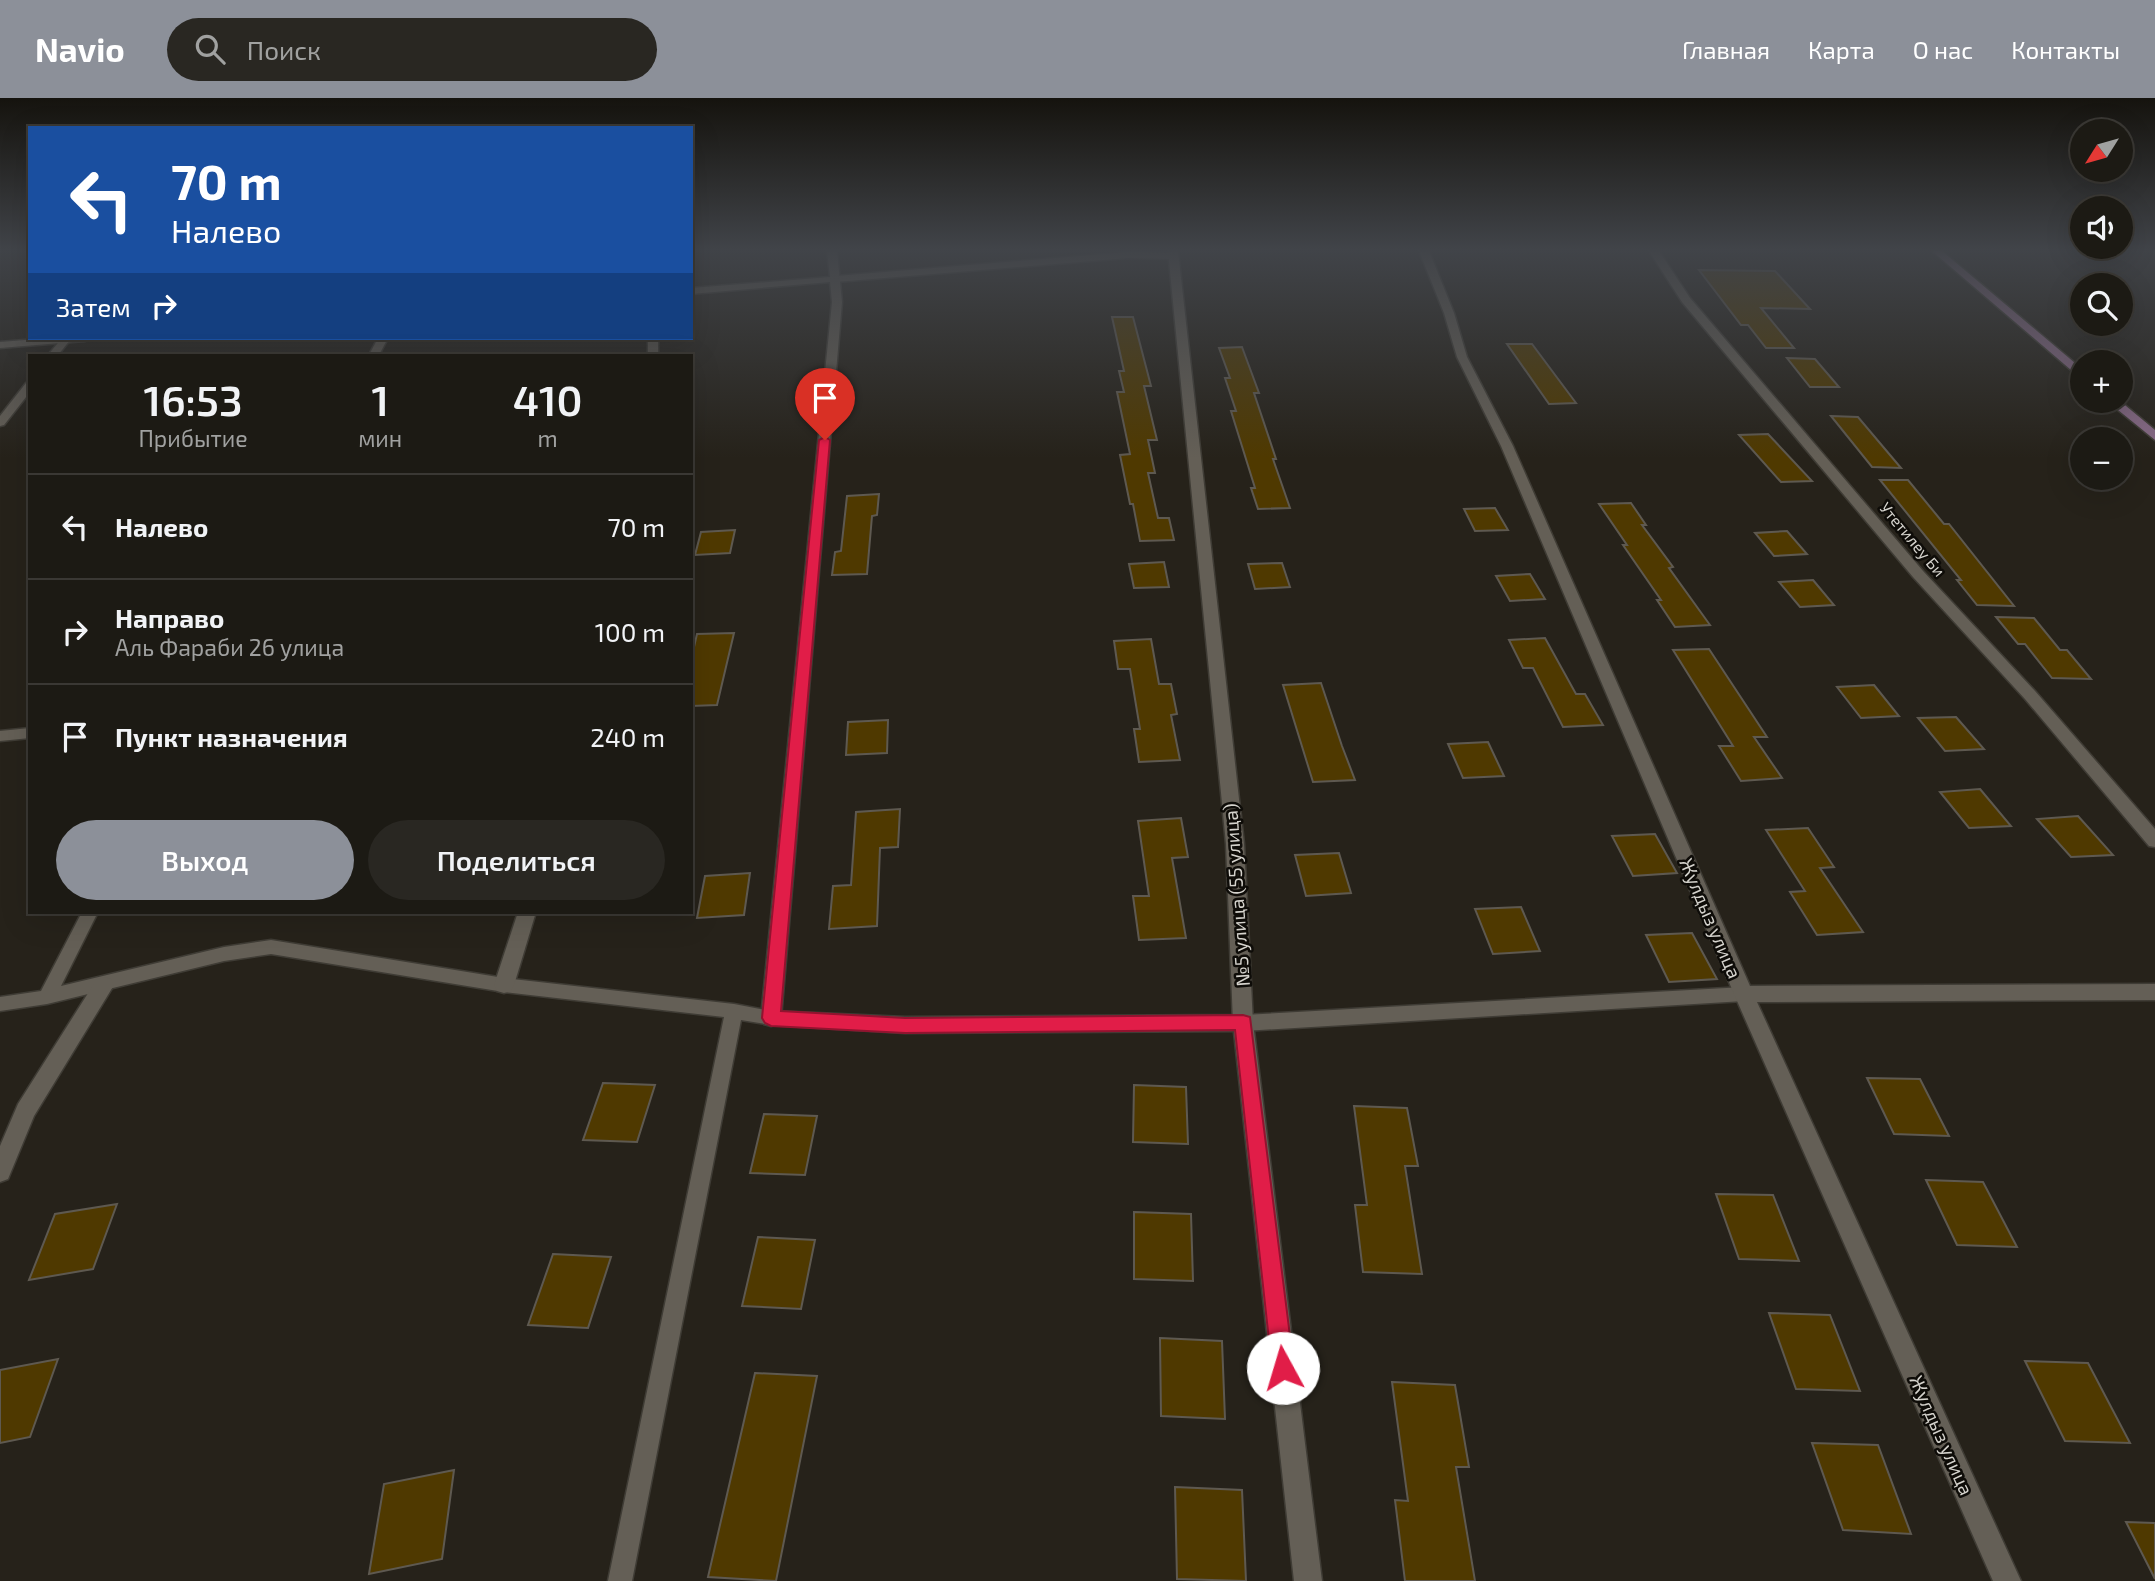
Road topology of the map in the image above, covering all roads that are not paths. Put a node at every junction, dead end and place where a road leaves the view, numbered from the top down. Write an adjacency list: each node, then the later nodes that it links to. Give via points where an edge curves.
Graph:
1 (835, 320): 25 (street)
2 (1180, 320): 26 (street, №5 улица (55 улица), via 1235,844)
3 (1451, 320): 21 (street, Жулдыз улица, via 1462,357 1507,446)
4 (1703, 320): 15 (street, Утетилеу Би, via 1918,574)
5 (2019, 320): 8 (street)
6 (48, 340): 7 (street)
7 (0, 345)
8 (2070, 364)
9 (28, 388): 11 (lane)
10 (2127, 413): 12 (street)
11 (0, 423)
12 (2155, 436)
13 (28, 733): 14 (lane)
14 (0, 736)
15 (2155, 841)
16 (89, 914): 22 (lane)
17 (526, 914): 19 (street)
18 (103, 985): 19 (lane, via 271,947); 22 (lane); 27 (street, via 25,1111)
19 (504, 985): 24 (lane)
20 (2155, 992): 21 (street)
21 (1744, 994): 26 (lane); 30 (street, Жулдыз улица)
22 (47, 997): 23 (lane)
23 (0, 1003)
24 (734, 1011): 25 (lane); 28 (lane)
25 (771, 1018): 26 (lane, via 905,1025)
26 (1243, 1023): 29 (street, №5 улица (55 улица))
27 (0, 1172)
28 (620, 1581)
29 (1308, 1581)
30 (2007, 1581)

